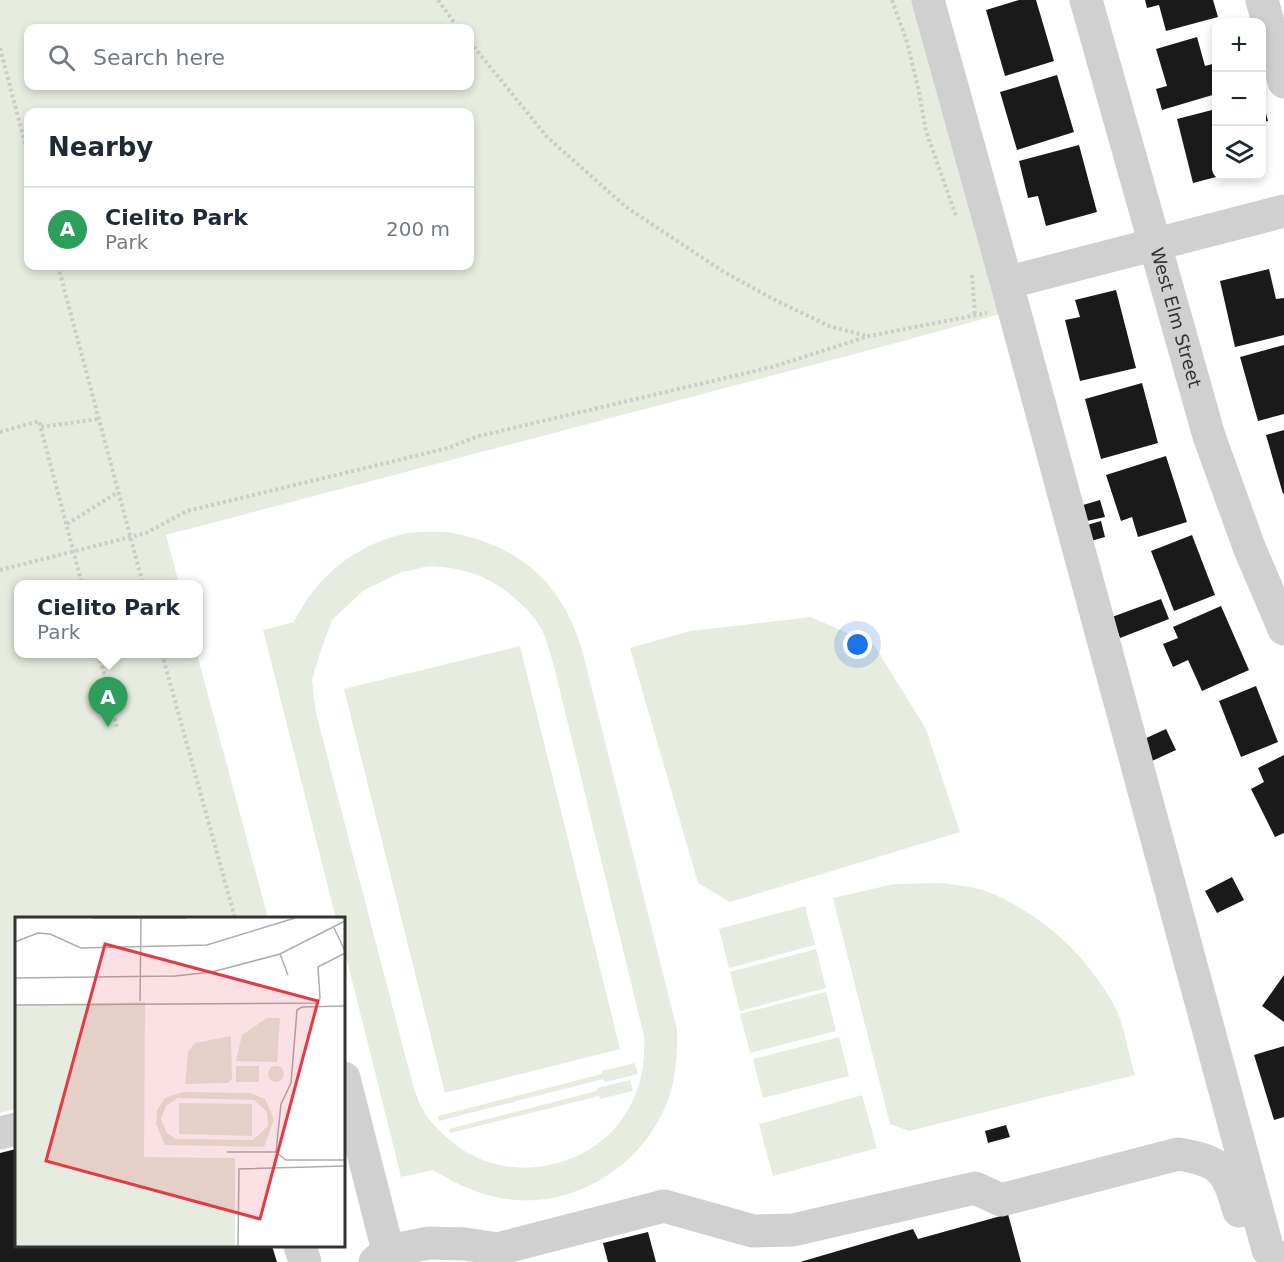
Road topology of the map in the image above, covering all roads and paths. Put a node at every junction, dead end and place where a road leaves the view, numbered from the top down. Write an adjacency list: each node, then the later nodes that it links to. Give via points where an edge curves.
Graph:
1 (438, 0): 6 (path)
2 (892, 0): 12 (path, via 907,42 926,131)
3 (928, 0): 40 (street, via 1268,1250)
4 (1086, 0): 13 (street, West Elm Street)
5 (1262, 0): 9 (street)
6 (455, 24)
7 (474, 47): 17 (path, via 547,137 626,207 724,272 775,300 829,326)
8 (0, 48): 10 (path)
9 (1284, 82)
10 (24, 140)
11 (1284, 211): 13 (street)
12 (958, 223)
13 (1156, 244): 16 (street); 28 (street, West Elm Street, via 1209,436)
14 (971, 269): 17 (path, via 975,316)
15 (59, 270): 18 (path)
16 (1022, 279)
17 (869, 336): 23 (path, via 772,367 479,436 448,448 187,511 157,529)
18 (99, 419): 19 (path); 21 (path)
19 (41, 427): 20 (path, via 39,421); 22 (path)
20 (0, 432)
21 (118, 492): 22 (path); 23 (path)
22 (67, 524): 24 (path)
23 (129, 536): 24 (path); 27 (path)
24 (74, 550): 25 (path); 26 (path)
25 (0, 570)
26 (81, 580)
27 (142, 580)
28 (1284, 629)
29 (100, 658): 31 (path)
30 (163, 658): 32 (path)
31 (117, 727)
32 (235, 917)
33 (345, 1083): 37 (street)
34 (15, 1129): 35 (street)
35 (0, 1133)
36 (301, 1247): 38 (street)
37 (382, 1257): 39 (street, via 429,1243 498,1249 664,1206 753,1231 793,1230 975,1188 1001,1200 1178,1154 1202,1158 1221,1169 1230,1180)
38 (305, 1262)
39 (1253, 1262)
40 (1282, 1262)

